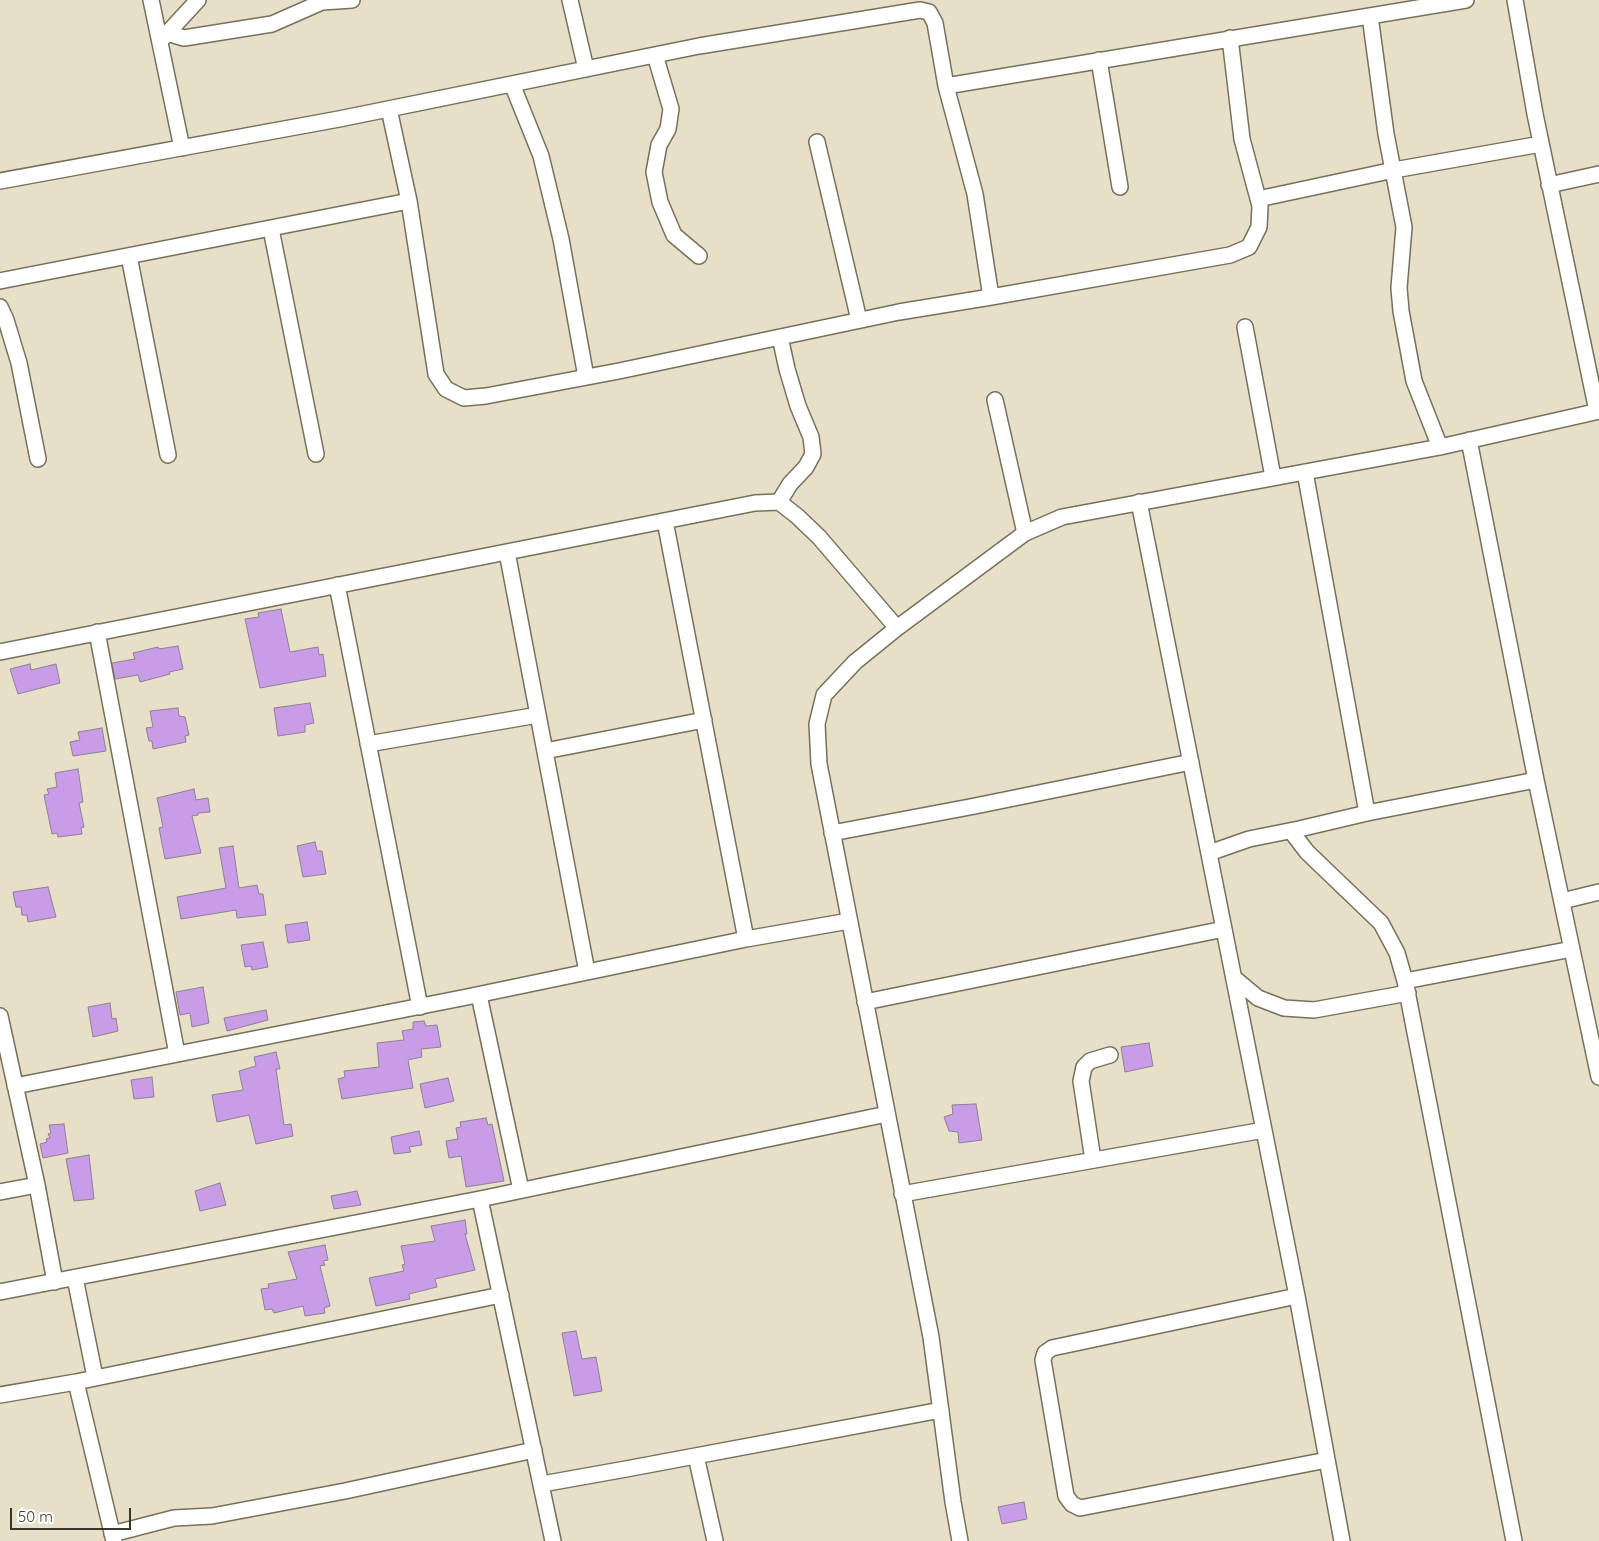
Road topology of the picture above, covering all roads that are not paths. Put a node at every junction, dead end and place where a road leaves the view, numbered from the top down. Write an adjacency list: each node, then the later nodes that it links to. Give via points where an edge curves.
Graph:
1 (151, 0): 9 (street)
2 (198, 0): 9 (street)
3 (352, 0): 9 (street, via 322,2 272,24 184,38)
4 (570, 0): 13 (street)
5 (1466, 0): 7 (street)
6 (1515, 0): 18 (street)
7 (1432, 3): 8 (street)
8 (1370, 16): 10 (street); 20 (street)
9 (163, 38): 19 (street)
10 (1230, 38): 12 (street); 25 (street, via 1242,139)
11 (655, 55): 13 (street); 15 (street, via 920,10 929,12 935,23); 29 (street, via 671,109 654,172 660,202 674,235)
12 (1099, 60): 15 (street); 24 (street)
13 (586, 69): 14 (street)
14 (512, 84): 16 (street); 36 (street, via 541,156 561,239)
15 (946, 86): 31 (street, via 974,194)
16 (389, 109): 19 (street); 26 (street)
17 (817, 142): 33 (street)
18 (1541, 144): 20 (street); 23 (street)
19 (182, 148): 22 (street)
20 (1394, 170): 25 (street); 40 (street, via 1404,227 1399,288 1401,311 1414,381)
21 (1599, 174): 23 (street)
22 (0, 181)
23 (1550, 185): 38 (street)
24 (1120, 187)
25 (1258, 199): 31 (street, via 1259,227 1249,247 1230,255)
26 (409, 201): 27 (street); 36 (street, via 436,374 446,389 464,398)
27 (270, 228): 28 (street); 41 (street)
28 (129, 256): 30 (street); 42 (street)
29 (699, 256)
30 (0, 281)
31 (991, 297): 33 (street)
32 (0, 307): 43 (street, via 18,363)
33 (859, 320): 35 (street)
34 (1245, 327): 45 (street)
35 (780, 337): 36 (street); 46 (street, via 798,406 811,437 813,454)
36 (586, 377)
37 (995, 400): 49 (street)
38 (1598, 411): 39 (street)
39 (1469, 440): 40 (street); 60 (street)
40 (1440, 447): 44 (street)
41 (316, 454)
42 (168, 455)
43 (38, 459)
44 (1305, 472): 45 (street); 61 (street)
45 (1273, 477): 47 (street)
46 (779, 502): 48 (street, via 755,503); 52 (street, via 818,537)
47 (1139, 502): 49 (street, via 1062,517); 59 (street)
48 (665, 521): 50 (street); 56 (street)
49 (1026, 533): 52 (street)
50 (507, 552): 51 (street); 55 (street)
51 (337, 584): 53 (street); 57 (street)
52 (897, 628): 63 (street, via 855,662 824,695 817,724 819,764)
53 (97, 632): 54 (street); 78 (street)
54 (0, 652)
55 (538, 715): 57 (street); 58 (street)
56 (704, 720): 58 (street); 69 (street)
57 (368, 744): 76 (street)
58 (545, 751): 71 (street)
59 (1191, 762): 63 (street); 64 (street)
60 (1536, 780): 61 (street); 66 (street)
61 (1367, 813): 62 (street)
62 (1291, 831): 64 (street, via 1249,839); 73 (street, via 1307,852 1381,923 1397,953)
63 (832, 833): 67 (street)
64 (1209, 853): 68 (street)
65 (1599, 892): 66 (street)
66 (1562, 901): 70 (street)
67 (849, 921): 69 (street); 75 (street)
68 (1224, 929): 72 (street); 75 (street)
69 (746, 940): 71 (street)
70 (1572, 949): 73 (street); 80 (street)
71 (587, 972): 74 (street)
72 (1234, 978): 73 (street, via 1258,998 1284,1008 1314,1010); 84 (street)
73 (1407, 987): 109 (street)
74 (479, 995): 76 (street); 87 (street)
75 (865, 1002): 83 (street)
76 (420, 1007): 78 (street)
77 (0, 1016): 82 (street)
78 (177, 1054): 82 (street)
79 (1110, 1055): 85 (street, via 1090,1061 1084,1067 1081,1081)
80 (1597, 1056): 81 (street)
81 (1599, 1077)
82 (15, 1086): 86 (street)
83 (887, 1114): 87 (street); 89 (street)
84 (1264, 1130): 85 (street); 95 (street)
85 (1093, 1160): 89 (street)
86 (37, 1185): 88 (street); 92 (street)
87 (521, 1190): 90 (street)
88 (0, 1192)
89 (902, 1194): 99 (street, via 931,1337)
90 (480, 1198): 91 (street); 94 (street)
91 (75, 1278): 92 (street); 96 (street)
92 (55, 1282): 93 (street)
93 (0, 1292)
94 (501, 1295): 96 (street); 100 (street)
95 (1297, 1296): 102 (street); 102 (street, via 1052,1348 1045,1353 1042,1360 1066,1496 1080,1508)
96 (95, 1378): 97 (street)
97 (76, 1382): 98 (street); 104 (street)
98 (0, 1396)
99 (941, 1410): 101 (street); 107 (street)
100 (534, 1450): 103 (street); 104 (street, via 212,1516 174,1518)
101 (696, 1456): 103 (street); 106 (street)
102 (1327, 1460): 108 (street)
103 (542, 1484): 105 (street)
104 (113, 1537)
105 (553, 1541)
106 (714, 1541)
107 (960, 1541)
108 (1342, 1541)
109 (1514, 1541)

